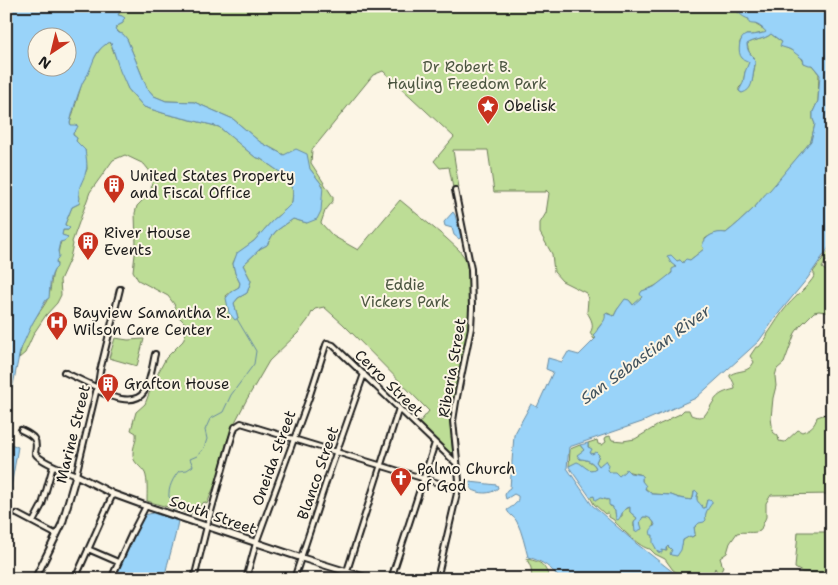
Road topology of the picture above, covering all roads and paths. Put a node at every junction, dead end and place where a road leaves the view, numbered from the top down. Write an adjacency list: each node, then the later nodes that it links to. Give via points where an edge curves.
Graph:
1 (455, 190): 13 (street, Riberia Street, via 471,269 472,308 472,328 453,421)
2 (120, 289): 7 (street, Marine Street)
3 (326, 345): 6 (street, Cerro Street, via 333,345); 10 (street, Oneida Street)
4 (155, 354): 7 (street, via 147,384 138,397 122,399)
5 (64, 372): 7 (street)
6 (364, 374): 8 (street, Cerro Street); 12 (street, Blanco Street)
7 (97, 389): 16 (street, Marine Street)
8 (399, 408): 11 (street, Cerro Street); 15 (street)
9 (21, 430): 14 (street, South Street, via 36,442 35,455)
10 (293, 439): 12 (street); 23 (street, via 239,423 231,440); 25 (street, Oneida Street)
11 (435, 443): 13 (street, Cerro Street); 17 (street)
12 (336, 452): 15 (street); 27 (street, Blanco Street)
13 (456, 463): 18 (street, Riberia Street)
14 (53, 466): 16 (street, South Street); 22 (street, via 42,505)
15 (380, 466): 17 (street); 29 (street)
16 (76, 475): 19 (street, South Street); 24 (street, Marine Street)
17 (423, 479): 18 (street); 38 (street)
18 (458, 489): 39 (street, Riberia Street)
19 (113, 494): 20 (street, South Street); 26 (street)
20 (146, 506): 23 (street, South Street); 28 (street)
21 (17, 514): 22 (street)
22 (33, 522): 24 (street)
23 (207, 526): 25 (street, South Street); 33 (street)
24 (57, 535): 30 (street, Marine Street)
25 (256, 543): 27 (street, South Street); 34 (street, Oneida Street)
26 (88, 549): 28 (street); 31 (street)
27 (302, 558): 29 (street, South Street); 35 (street, Blanco Street)
28 (118, 562): 32 (street)
29 (347, 571): 36 (street); 37 (street, South Street)
30 (35, 579)
31 (75, 579)
32 (111, 579)
33 (194, 579)
34 (246, 579)
35 (294, 579)
36 (345, 579)
37 (370, 579)
38 (391, 579)
39 (436, 579)

